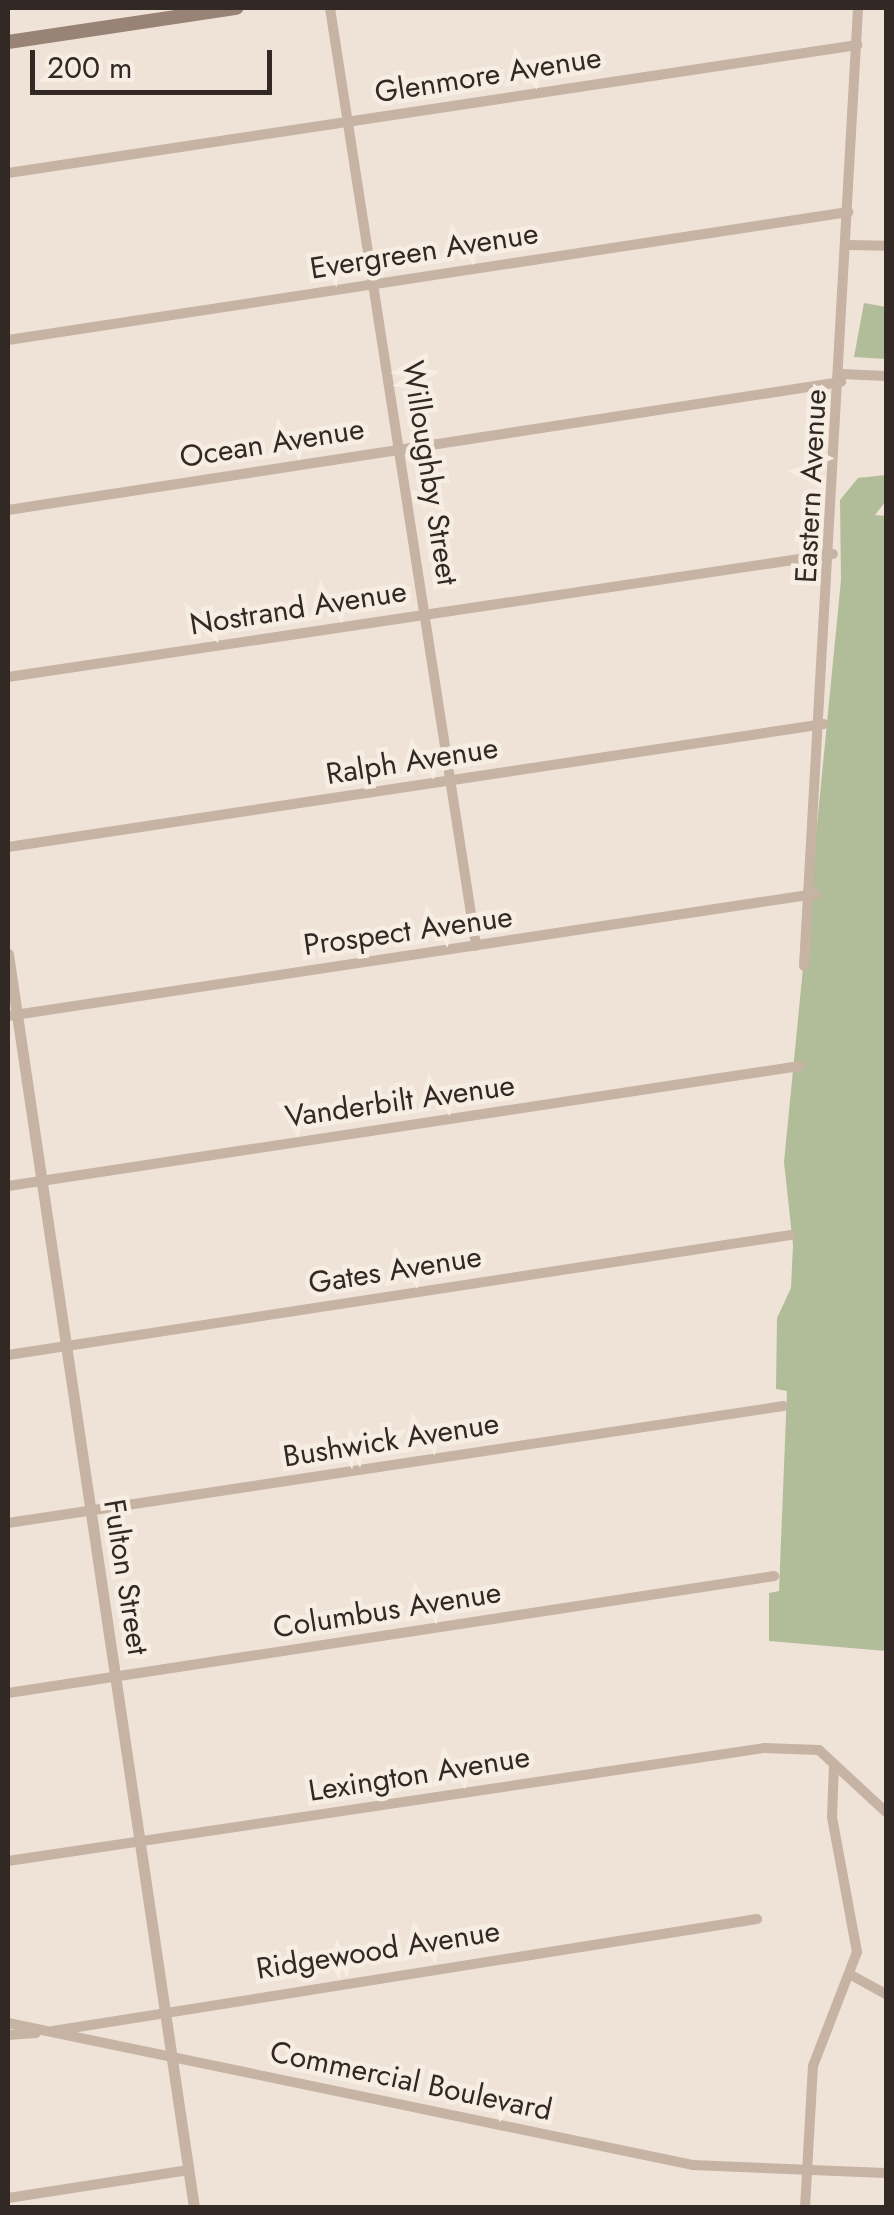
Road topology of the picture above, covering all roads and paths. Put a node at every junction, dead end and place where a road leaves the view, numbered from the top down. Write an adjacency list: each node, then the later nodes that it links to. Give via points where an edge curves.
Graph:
1 (236, 8): 4 (main road)
2 (330, 8): 6 (street, Willoughby Street)
3 (858, 8): 5 (street, Eastern Avenue)
4 (8, 42)
5 (857, 45): 6 (street, Glenmore Avenue); 8 (street, Eastern Avenue)
6 (351, 121): 7 (street, Glenmore Avenue); 11 (street, Willoughby Street)
7 (8, 172)
8 (848, 212): 9 (street, Eastern Avenue); 11 (street, Evergreen Avenue)
9 (847, 245): 10 (street); 14 (street, Eastern Avenue)
10 (886, 246)
11 (376, 284): 12 (street, Evergreen Avenue); 15 (street, Willoughby Street)
12 (8, 340)
13 (886, 376): 14 (street, Ocean Avenue)
14 (841, 378): 15 (street, Ocean Avenue); 17 (street, Eastern Avenue)
15 (400, 448): 16 (street, Ocean Avenue); 18 (street, Willoughby Street)
16 (8, 510)
17 (833, 554): 18 (street, Nostrand Avenue); 20 (street, Eastern Avenue)
18 (426, 614): 19 (street, Nostrand Avenue); 21 (street, Willoughby Street)
19 (8, 677)
20 (824, 724): 21 (street, Ralph Avenue); 23 (street, Eastern Avenue)
21 (451, 780): 22 (street, Ralph Avenue); 24 (street, Willoughby Street)
22 (8, 847)
23 (815, 894): 24 (street, Prospect Avenue); 26 (street, Eastern Avenue)
24 (476, 946): 27 (street, Prospect Avenue)
25 (8, 954): 27 (street, Fulton Street)
26 (804, 966)
27 (12, 1015): 29 (street, Fulton Street)
28 (800, 1066): 29 (street, Vanderbilt Avenue)
29 (42, 1180): 30 (street, Vanderbilt Avenue); 32 (street, Fulton Street)
30 (8, 1186)
31 (790, 1236): 32 (street, Gates Avenue)
32 (67, 1346): 33 (street, Gates Avenue); 35 (street, Fulton Street)
33 (8, 1355)
34 (782, 1406): 35 (street, Bushwick Avenue)
35 (91, 1510): 36 (street, Bushwick Avenue); 38 (street, Fulton Street)
36 (8, 1523)
37 (774, 1576): 38 (street, Columbus Avenue)
38 (116, 1677): 39 (street, Columbus Avenue); 42 (street, Fulton Street)
39 (8, 1692)
40 (834, 1764): 41 (street); 42 (street, Lexington Avenue, via 819,1750 764,1748); 45 (street, via 832,1817 857,1922)
41 (886, 1812)
42 (141, 1842): 43 (street, Lexington Avenue); 47 (street, Fulton Street)
43 (8, 1862)
44 (757, 1919): 47 (street, Ridgewood Avenue)
45 (853, 1976): 46 (street); 52 (street, via 813,2066)
46 (886, 1994)
47 (166, 2008): 49 (street, Ridgewood Avenue); 51 (street, Fulton Street)
48 (8, 2023): 49 (street, Commercial Boulevard)
49 (48, 2032): 50 (street, Ridgewood Avenue); 51 (street, Commercial Boulevard)
50 (8, 2035)
51 (171, 2057): 52 (street, Commercial Boulevard, via 692,2165); 53 (street, Fulton Street)
52 (806, 2168): 54 (street, Commercial Boulevard); 57 (street)
53 (189, 2170): 55 (street); 56 (street, Fulton Street)
54 (886, 2173)
55 (8, 2198)
56 (194, 2208)
57 (805, 2208)

